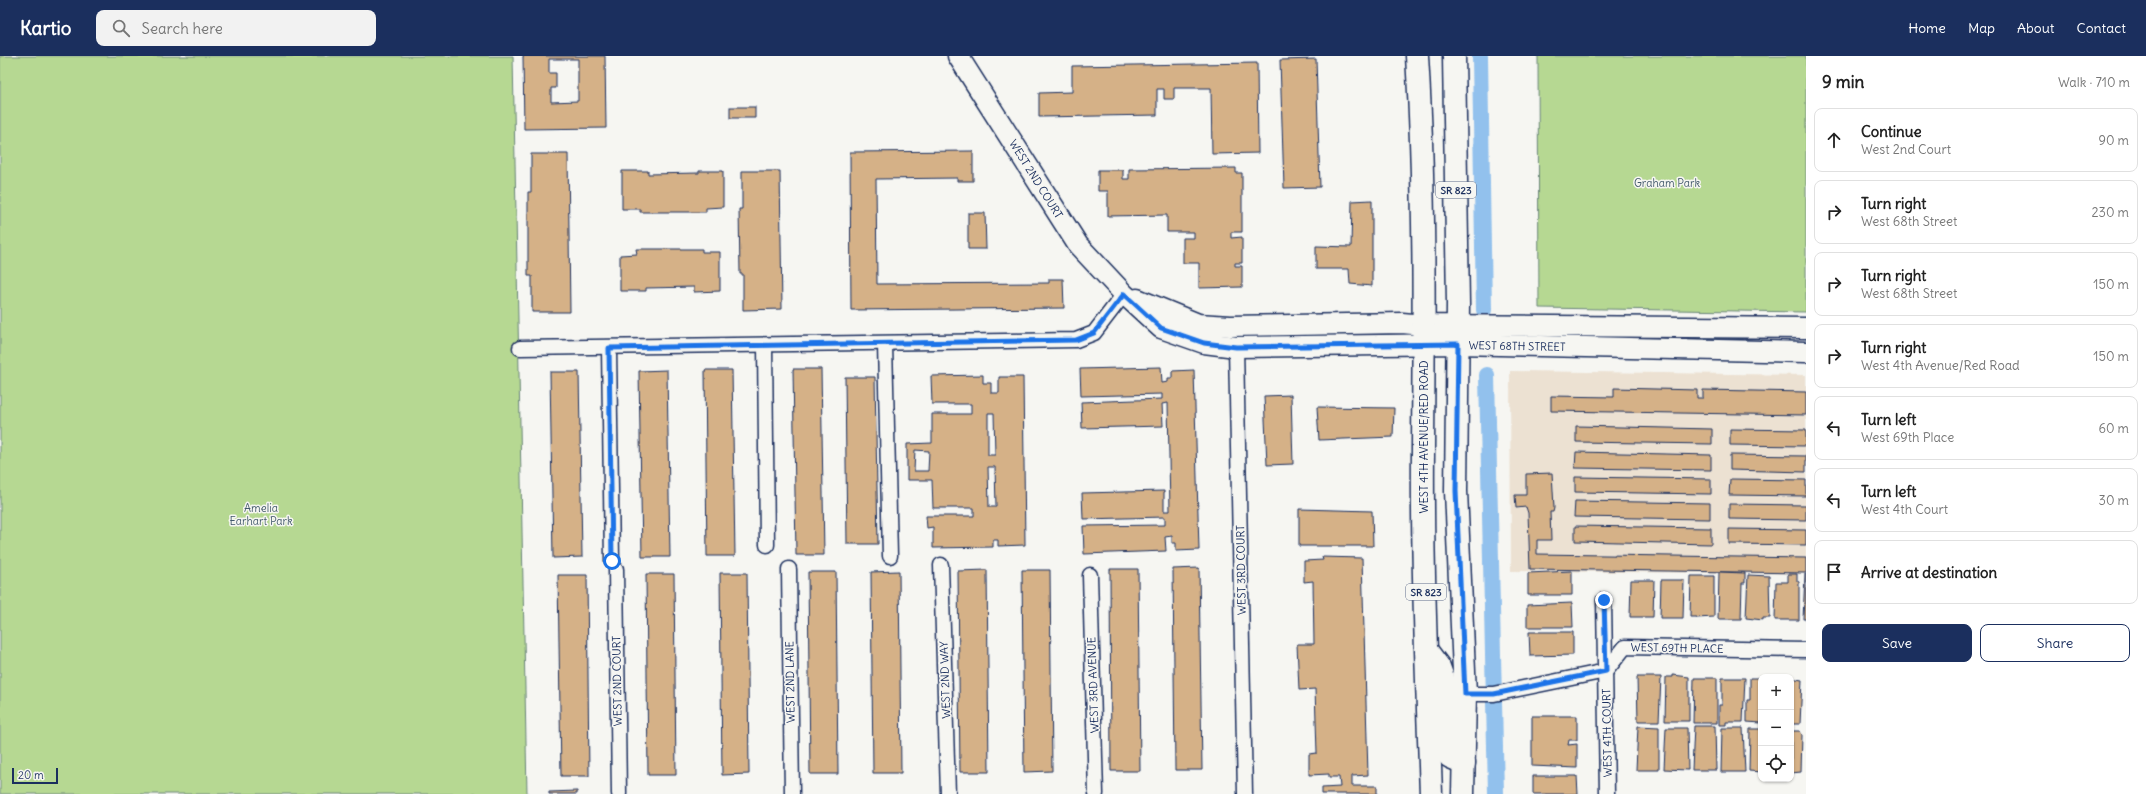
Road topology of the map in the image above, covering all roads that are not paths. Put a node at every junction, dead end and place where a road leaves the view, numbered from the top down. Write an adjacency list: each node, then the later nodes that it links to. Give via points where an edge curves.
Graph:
1 (958, 56): 4 (main road, WEST 2ND COURT, via 1078,245)
2 (1418, 56): 7 (main road, WEST 4TH AVENUE/RED ROAD / SR 823)
3 (1454, 56): 6 (main road, SR 823)
4 (1124, 294): 7 (main road, WEST 68TH STREET, via 1198,324 1230,326 1402,323); 8 (street, via 1094,333 1076,340); 10 (main road, WEST 68TH STREET, via 1161,328 1204,343)
5 (1806, 328): 6 (main road, WEST 68TH STREET)
6 (1458, 334): 7 (main road, WEST 68TH STREET); 13 (main road, WEST 68TH STREET); 23 (main road, SR 823, via 1456,491)
7 (1424, 335): 10 (main road, WEST 68TH STREET); 20 (main road, WEST 4TH AVENUE/RED ROAD / SR 823)
8 (885, 344): 9 (street); 15 (street)
9 (765, 345): 12 (street); 14 (street)
10 (1236, 347): 29 (street, WEST 3RD COURT)
11 (520, 348): 12 (street)
12 (609, 348): 25 (street, WEST 2ND COURT)
13 (1806, 352)
14 (767, 544)
15 (890, 556)
16 (941, 565): 27 (street, WEST 2ND WAY)
17 (789, 569): 26 (street, WEST 2ND LANE)
18 (1090, 575): 28 (street, WEST 3RD AVENUE)
19 (1604, 600): 22 (street, WEST 4TH COURT)
20 (1427, 650): 24 (main road, via 1443,678 1448,754); 30 (main road, WEST 4TH AVENUE/RED ROAD / SR 823)
21 (1806, 650): 22 (street, WEST 69TH PLACE, via 1625,647)
22 (1606, 671): 23 (street, via 1494,694); 32 (street, WEST 4TH COURT)
23 (1465, 694): 24 (main road, SR 823)
24 (1464, 763): 31 (main road, SR 823)
25 (619, 794)
26 (792, 794)
27 (948, 794)
28 (1096, 794)
29 (1245, 794)
30 (1431, 794)
31 (1463, 794)
32 (1608, 794)

